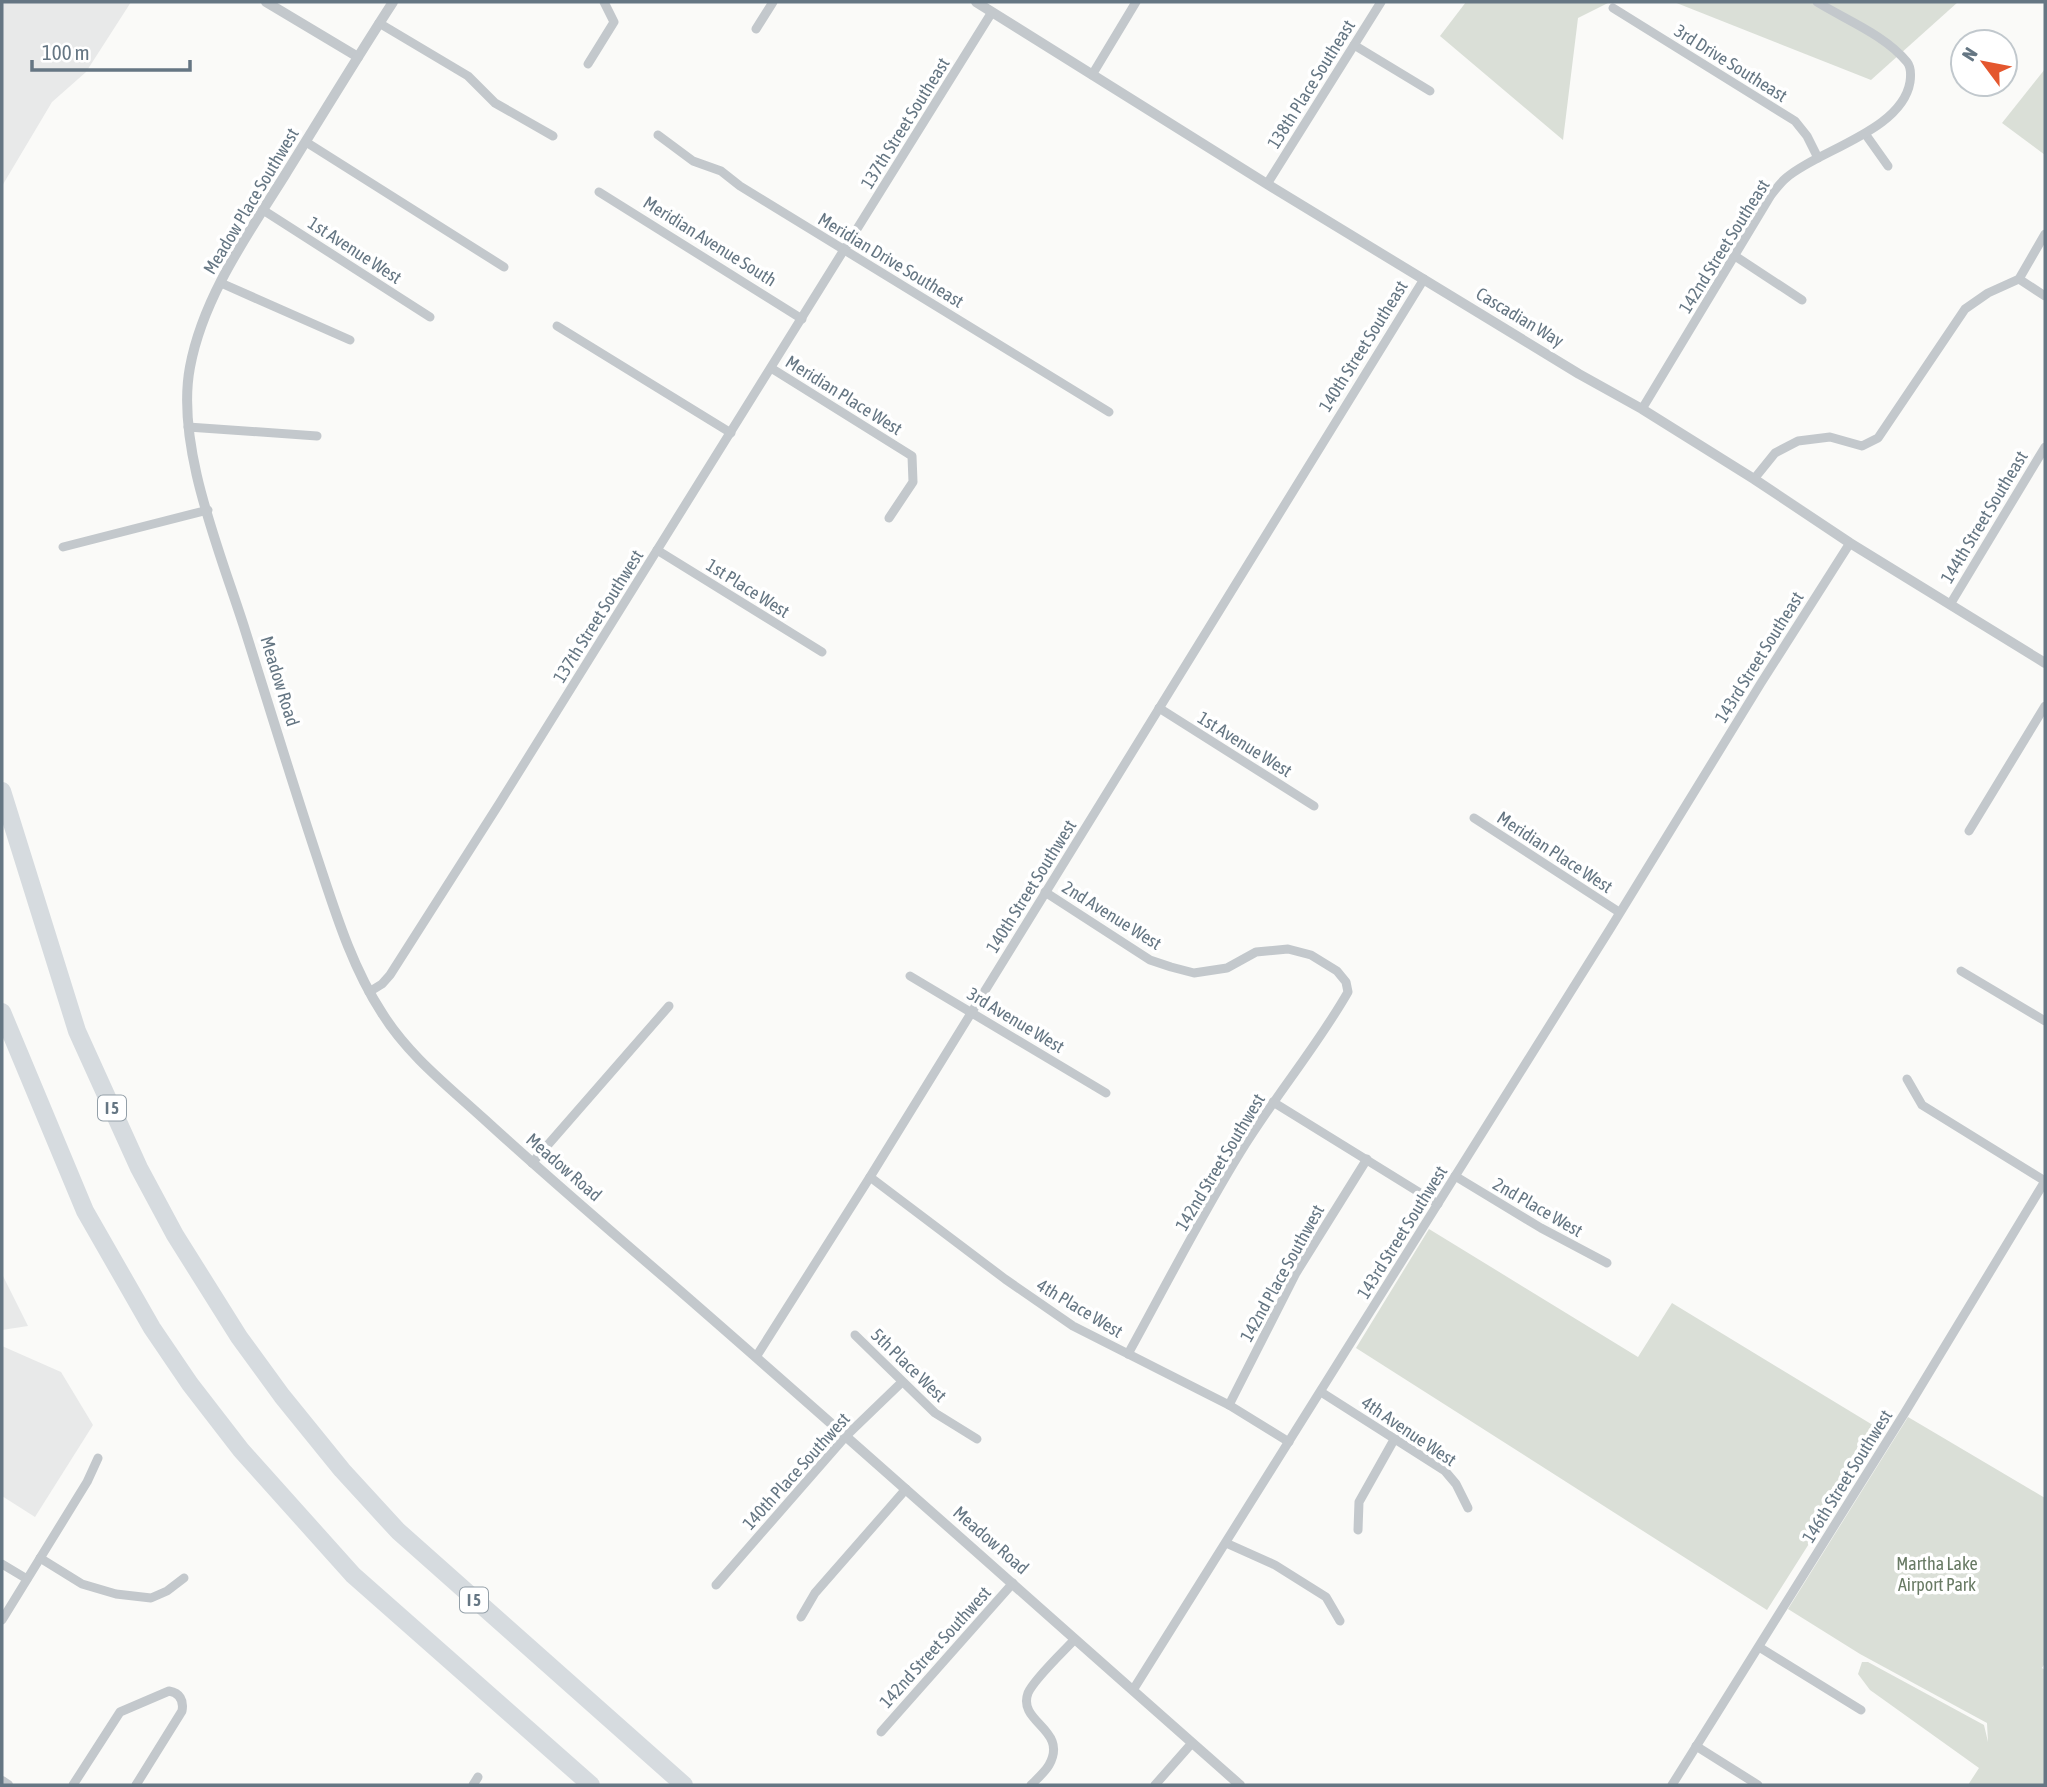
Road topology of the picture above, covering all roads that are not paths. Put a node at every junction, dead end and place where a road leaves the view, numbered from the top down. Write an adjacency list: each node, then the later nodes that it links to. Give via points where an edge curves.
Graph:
1 (267, 2): 14 (street)
2 (393, 2): 11 (street, Meadow Place Southwest)
3 (604, 2): 15 (street, via 614,22)
4 (773, 2): 12 (street)
5 (975, 2): 10 (street, Cascadian Way)
6 (1136, 2): 16 (street)
7 (1381, 2): 13 (street, 138th Place Southeast)
8 (1817, 2): 19 (street, 142nd Street Southeast, via 1881,39 1909,63 1909,88 1901,104)
9 (1613, 8): 22 (street, 3rd Drive Southeast, via 1795,121)
10 (992, 12): 16 (street, Cascadian Way); 28 (street, 137th Street Southeast)
11 (379, 23): 14 (street, Meadow Place Southwest); 20 (street, via 468,76 495,103)
12 (756, 29)
13 (1354, 45): 17 (street); 24 (street, 138th Place Southeast)
14 (358, 58): 21 (street, Meadow Place Southwest)
15 (588, 64)
16 (1092, 75): 24 (street, Cascadian Way)
17 (1430, 91)
18 (659, 135): 28 (street, Meridian Drive Southeast, via 693,161 722,171)
19 (1866, 135): 22 (street, 142nd Street Southeast); 23 (street)
20 (553, 136)
21 (306, 142): 26 (street, Meadow Place Southwest); 30 (street)
22 (1818, 158): 29 (street, 142nd Street Southeast, via 1786,178)
23 (1888, 166)
24 (1267, 184): 31 (street, Cascadian Way)
25 (599, 192): 37 (street, Meridian Avenue South)
26 (263, 210): 33 (street, Meadow Place Southwest); 36 (street, 1st Avenue West)
27 (2045, 234): 32 (street)
28 (845, 250): 37 (street, 137th Street Southwest); 43 (street, Meridian Drive Southeast)
29 (1735, 256): 35 (street); 42 (street, 142nd Street Southeast)
30 (504, 267)
31 (1424, 279): 42 (street, Cascadian Way); 45 (street, 140th Street Southeast)
32 (2019, 279): 34 (street); 49 (street, via 1965,309 1878,438 1862,446 1830,437 1798,441 1775,453)
33 (221, 284): 39 (street); 41 (street, Meadow Place Southwest, via 201,326)
34 (2045, 296)
35 (1802, 299)
36 (430, 317)
37 (802, 319): 40 (street, 137th Street Southwest)
38 (557, 326): 46 (street)
39 (350, 340)
40 (771, 368): 46 (street, 137th Street Southwest); 51 (street, Meridian Place West, via 912,456 913,482)
41 (190, 369): 44 (street, Meadow Road)
42 (1642, 410): 49 (street, Cascadian Way)
43 (1109, 412)
44 (188, 426): 47 (street); 50 (street, Meadow Road)
45 (1329, 430): 59 (street, 140th Street Southwest)
46 (731, 433): 54 (street, 137th Street Southwest)
47 (317, 436)
48 (2045, 447): 55 (street, 144th Street Southeast)
49 (1754, 479): 52 (street, Cascadian Way)
50 (208, 510): 53 (street); 69 (street, Meadow Road, via 315,852 348,949)
51 (889, 518)
52 (1850, 543): 55 (street, Cascadian Way); 60 (street, 143rd Street Southeast)
53 (63, 547)
54 (657, 550): 56 (street, 1st Place West); 69 (street, 137th Street Southwest, via 390,975)
55 (1951, 603): 57 (street, Cascadian Way)
56 (822, 652)
57 (2045, 663)
58 (2045, 706): 64 (street)
59 (1159, 708): 62 (street, 1st Avenue West); 65 (street, 140th Street Southwest)
60 (1696, 788): 66 (street, 143rd Street Southwest)
61 (2, 791): 121 (highway, I 5, via 77,1031 138,1168 239,1337 342,1470 398,1531)
62 (1314, 806)
63 (1474, 818): 66 (street, Meridian Place West)
64 (1969, 831)
65 (1045, 892): 70 (street, 2nd Avenue West, via 1150,960 1171,967 1194,972 1227,968 1256,952 1287,949 1311,955 1337,971); 73 (street, 140th Street Southwest)
66 (1619, 912): 81 (street, 143rd Street Southwest)
67 (1961, 971): 74 (street)
68 (910, 976): 73 (street, 3rd Avenue West)
69 (369, 992): 79 (street, Meadow Road, via 411,1052)
70 (1348, 992): 77 (street, 142nd Street Southwest)
71 (669, 1006): 79 (street)
72 (2, 1012): 120 (highway, via 85,1211 190,1384 241,1450 353,1576)
73 (972, 1012): 76 (street, 3rd Avenue West); 80 (street, 140th Street Southwest)
74 (2045, 1020)
75 (1907, 1079): 82 (street, via 1922,1105)
76 (1106, 1093)
77 (1273, 1102): 78 (street); 86 (street, 142nd Street Southwest)
78 (1367, 1159): 83 (street); 90 (street, 142nd Place Southwest, via 1296,1273)
79 (532, 1163): 87 (street, Meadow Road)
80 (870, 1177): 86 (street, 4th Place West, via 1073,1326); 87 (street, 140th Street Southwest)
81 (1455, 1177): 83 (street, 143rd Street Southwest); 84 (street, 2nd Place West)
82 (2045, 1181): 110 (street, 146th Street Southwest)
83 (1438, 1204): 89 (street, 143rd Street Southwest)
84 (1607, 1263)
85 (856, 1335): 88 (street, 5th Place West)
86 (1128, 1354): 90 (street, 4th Place West)
87 (756, 1357): 91 (street, Meadow Road)
88 (902, 1381): 91 (street, 140th Place Southwest); 93 (street, 5th Place West, via 935,1413)
89 (1321, 1392): 92 (street, 4th Avenue West); 94 (street, 143rd Street Southwest)
90 (1229, 1405): 94 (street, 4th Place West)
91 (846, 1436): 96 (street, Meadow Road); 105 (street, 140th Place Southwest)
92 (1395, 1438): 97 (street, 4th Avenue West, via 1445,1471); 98 (street, via 1359,1502)
93 (977, 1439)
94 (1289, 1442): 99 (street, 143rd Street Southwest)
95 (98, 1458): 100 (street)
96 (906, 1489): 104 (street, Meadow Road); 106 (street, via 815,1592)
97 (1468, 1508)
98 (1358, 1530)
99 (1226, 1543): 108 (street, via 1275,1565 1326,1597); 111 (street, 143rd Street Southwest)
100 (40, 1558): 102 (street, via 82,1584 116,1594 151,1598); 103 (street)
101 (2, 1564): 103 (street)
102 (184, 1578)
103 (27, 1579): 107 (street)
104 (1013, 1583): 109 (street, Meadow Road); 113 (street, 142nd Street Southwest)
105 (716, 1585)
106 (801, 1617)
107 (2, 1620)
108 (1340, 1621)
109 (1075, 1639): 111 (street, Meadow Road); 122 (street, via 1028,1693 1030,1714 1053,1739 1054,1752 1049,1766)
110 (1759, 1647): 112 (street); 115 (street, 146th Street Southwest)
111 (1133, 1690): 114 (street, Meadow Road)
112 (1861, 1710)
113 (881, 1732)
114 (1192, 1743): 123 (street); 124 (street, Meadow Road)
115 (1696, 1746): 125 (street, 146th Street Southwest); 126 (street)
116 (2, 1781): 117 (street)
117 (8, 1785)
118 (73, 1785): 119 (street, via 120,1712 169,1691 180,1696 182,1711)
119 (136, 1785)
120 (591, 1785)
121 (684, 1785)
122 (1031, 1785)
123 (1155, 1785)
124 (1240, 1785)
125 (1672, 1785)
126 (1758, 1785)

